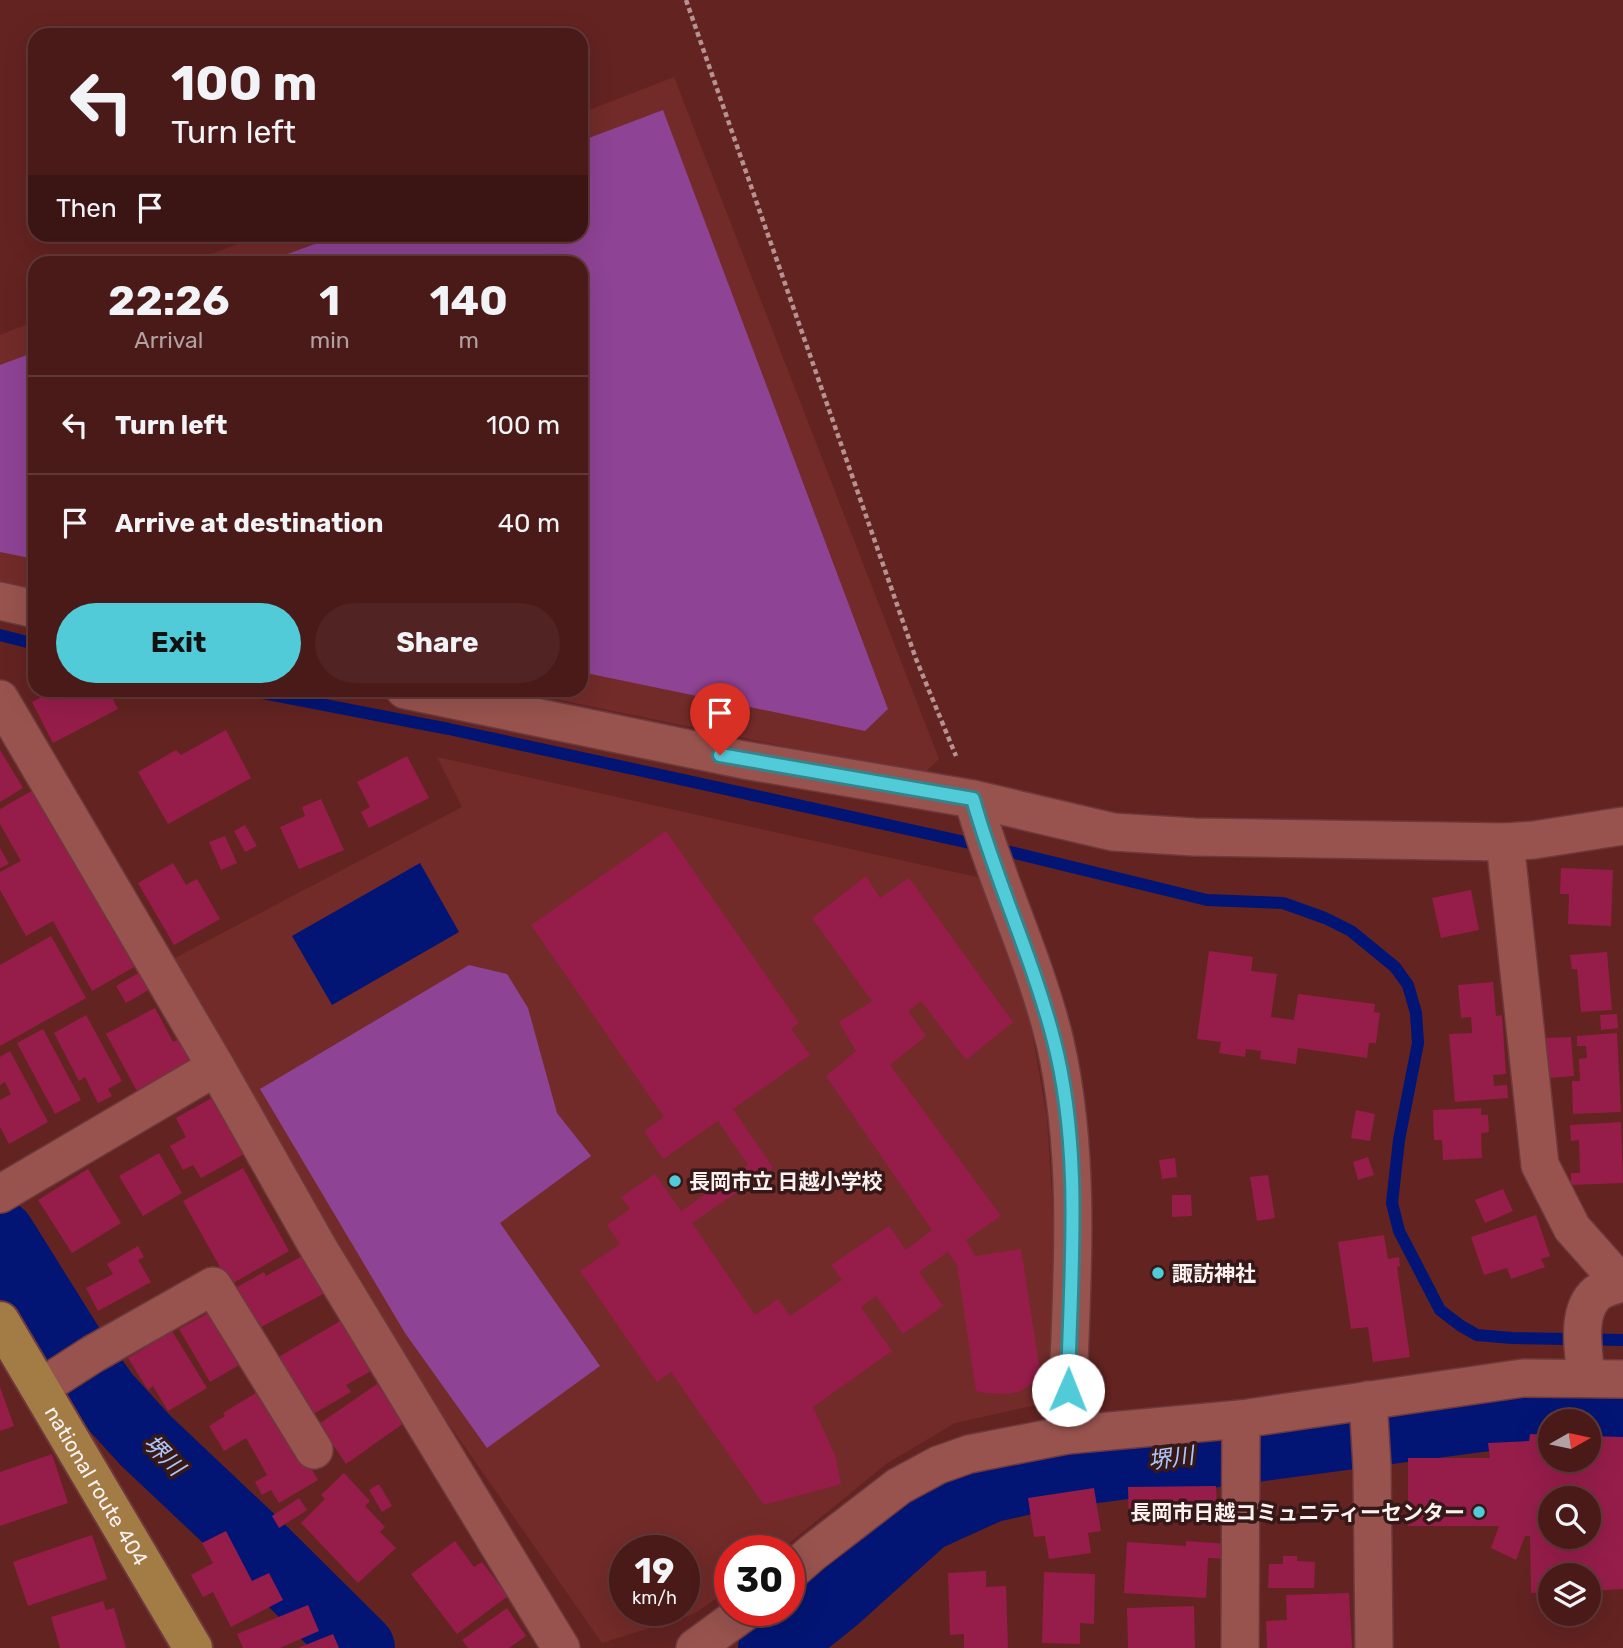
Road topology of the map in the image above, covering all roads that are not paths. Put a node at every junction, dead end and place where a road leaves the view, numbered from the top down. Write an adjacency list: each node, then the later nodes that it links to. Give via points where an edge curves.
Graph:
1 (0, 601): 2 (street)
2 (28, 607)
3 (439, 697): 5 (street, via 744,760)
4 (0, 699): 8 (street)
5 (973, 799): 7 (street, via 1113,832); 17 (street, via 1054,1042 1067,1117 1072,1216)
6 (1623, 825): 7 (street)
7 (1505, 842): 10 (street, via 1540,1165 1572,1228)
8 (216, 1067): 9 (street); 22 (street, via 319,1249)
9 (0, 1194)
10 (1622, 1283): 13 (street, via 1598,1293 1587,1308 1583,1328)
11 (0, 1321): 12 (highway, national route 404)
12 (66, 1371): 18 (street, via 213,1286); 21 (highway, national route 404)
13 (1586, 1377): 14 (street); 15 (street, via 1523,1378)
14 (1623, 1379)
15 (1368, 1401): 16 (street); 25 (street)
16 (1241, 1419): 17 (street); 24 (street)
17 (1066, 1435): 19 (street, via 969,1454 938,1465 899,1486)
18 (314, 1450)
19 (805, 1559)
20 (725, 1626): 23 (street)
21 (193, 1648)
22 (561, 1648)
23 (695, 1648)
24 (1240, 1648)
25 (1374, 1648)

